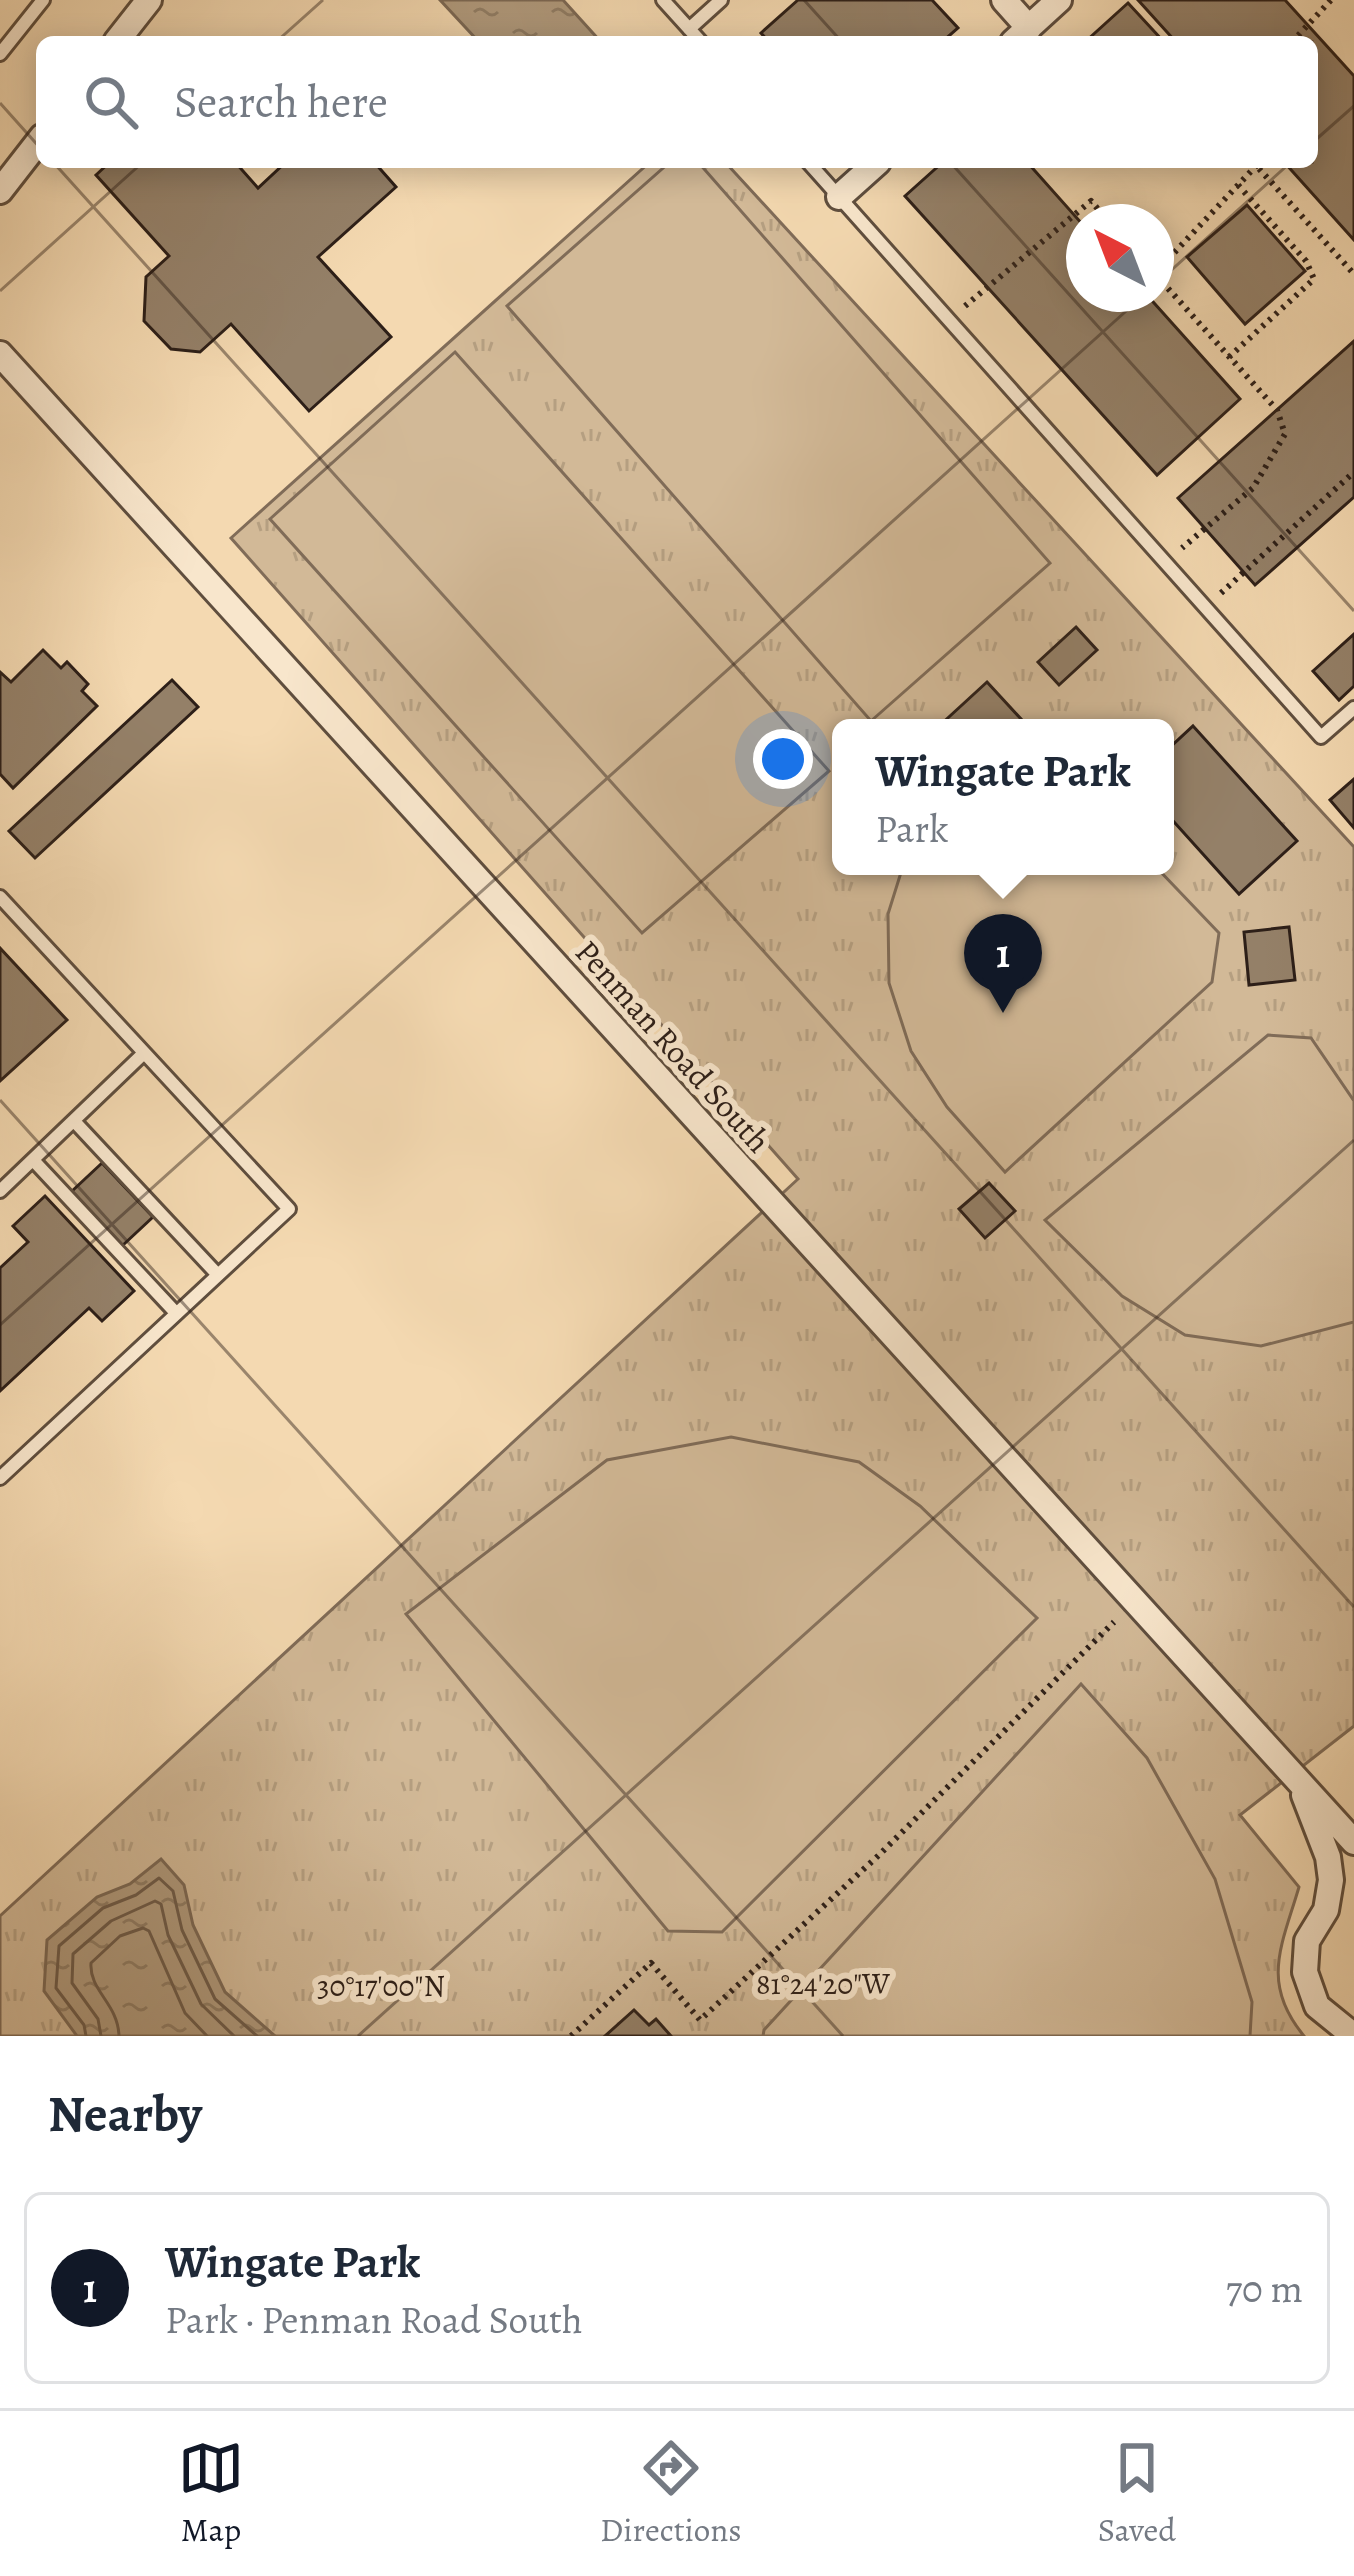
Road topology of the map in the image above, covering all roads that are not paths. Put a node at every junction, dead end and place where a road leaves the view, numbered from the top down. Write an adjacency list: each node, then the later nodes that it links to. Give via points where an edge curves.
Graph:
1 (43, 0): 11 (lane)
2 (149, 0): 9 (street)
3 (663, 0): 7 (lane)
4 (721, 0): 7 (lane)
5 (1004, 0): 8 (street)
6 (1059, 0): 8 (street)
7 (689, 29): 10 (lane)
8 (1021, 35)
9 (121, 36)
10 (695, 36)
11 (0, 55)
12 (36, 145): 15 (street)
13 (813, 168): 16 (lane)
14 (871, 168): 16 (street)
15 (0, 191)
16 (839, 197): 18 (lane, via 1321,737)
17 (0, 354): 27 (street, Penman Road South)
18 (1354, 707)
19 (0, 897): 20 (lane)
20 (145, 1053): 21 (lane); 24 (lane, via 290,1209)
21 (74, 1121): 22 (lane); 24 (lane)
22 (33, 1160): 23 (lane); 25 (lane)
23 (0, 1192)
24 (218, 1276): 25 (lane)
25 (176, 1313): 26 (lane)
26 (0, 1478)
27 (1299, 1781): 28 (street, Penman Road South); 30 (street, Penman Road South, via 1328,1857)
28 (1354, 1842)
29 (1354, 1888): 30 (street)
30 (1326, 1910): 31 (street, Penman Road South, via 1307,1941 1305,1972 1317,2006)
31 (1354, 2036)

